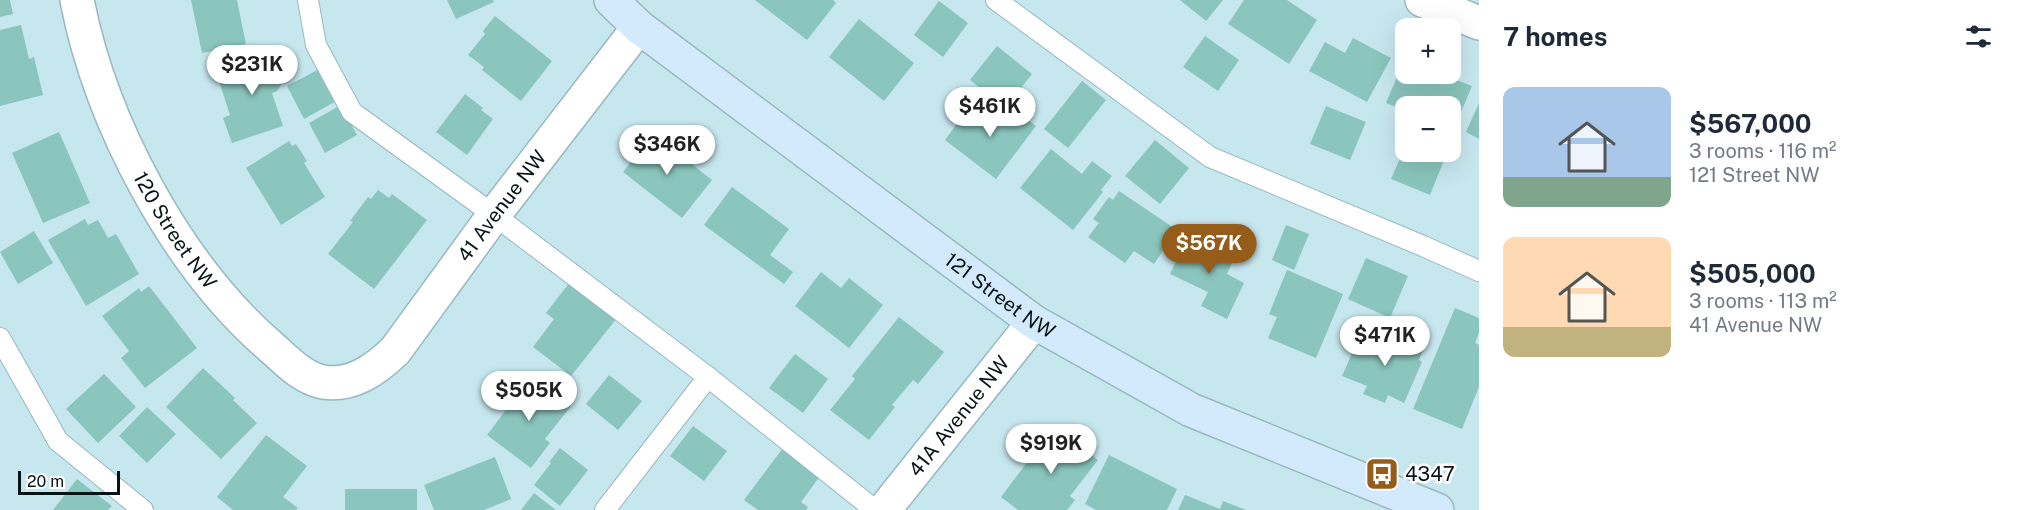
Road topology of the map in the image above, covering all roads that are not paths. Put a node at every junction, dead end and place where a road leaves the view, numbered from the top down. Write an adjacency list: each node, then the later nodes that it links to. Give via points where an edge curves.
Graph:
1 (77, 0): 13 (street, 120 Street NW, via 92,60 133,162 158,207 217,294 248,327 308,376 324,382)
2 (308, 0): 8 (lane, via 316,45 352,112)
3 (611, 0): 7 (street, 121 Street NW)
4 (996, 0): 9 (lane, via 1210,157)
5 (1422, 0): 6 (street)
6 (1479, 23)
7 (639, 27): 8 (street, 41 Avenue NW); 10 (street, 121 Street NW)
8 (494, 215): 12 (lane); 13 (street, 41 Avenue NW, via 395,351)
9 (1479, 271)
10 (1034, 322): 17 (street, 41A Avenue NW); 18 (street, 121 Street NW, via 1191,410)
11 (0, 338): 14 (lane, via 58,441)
12 (708, 377): 15 (lane); 16 (lane)
13 (358, 378)
14 (143, 510)
15 (605, 510)
16 (875, 510)
17 (884, 510)
18 (1437, 510)

